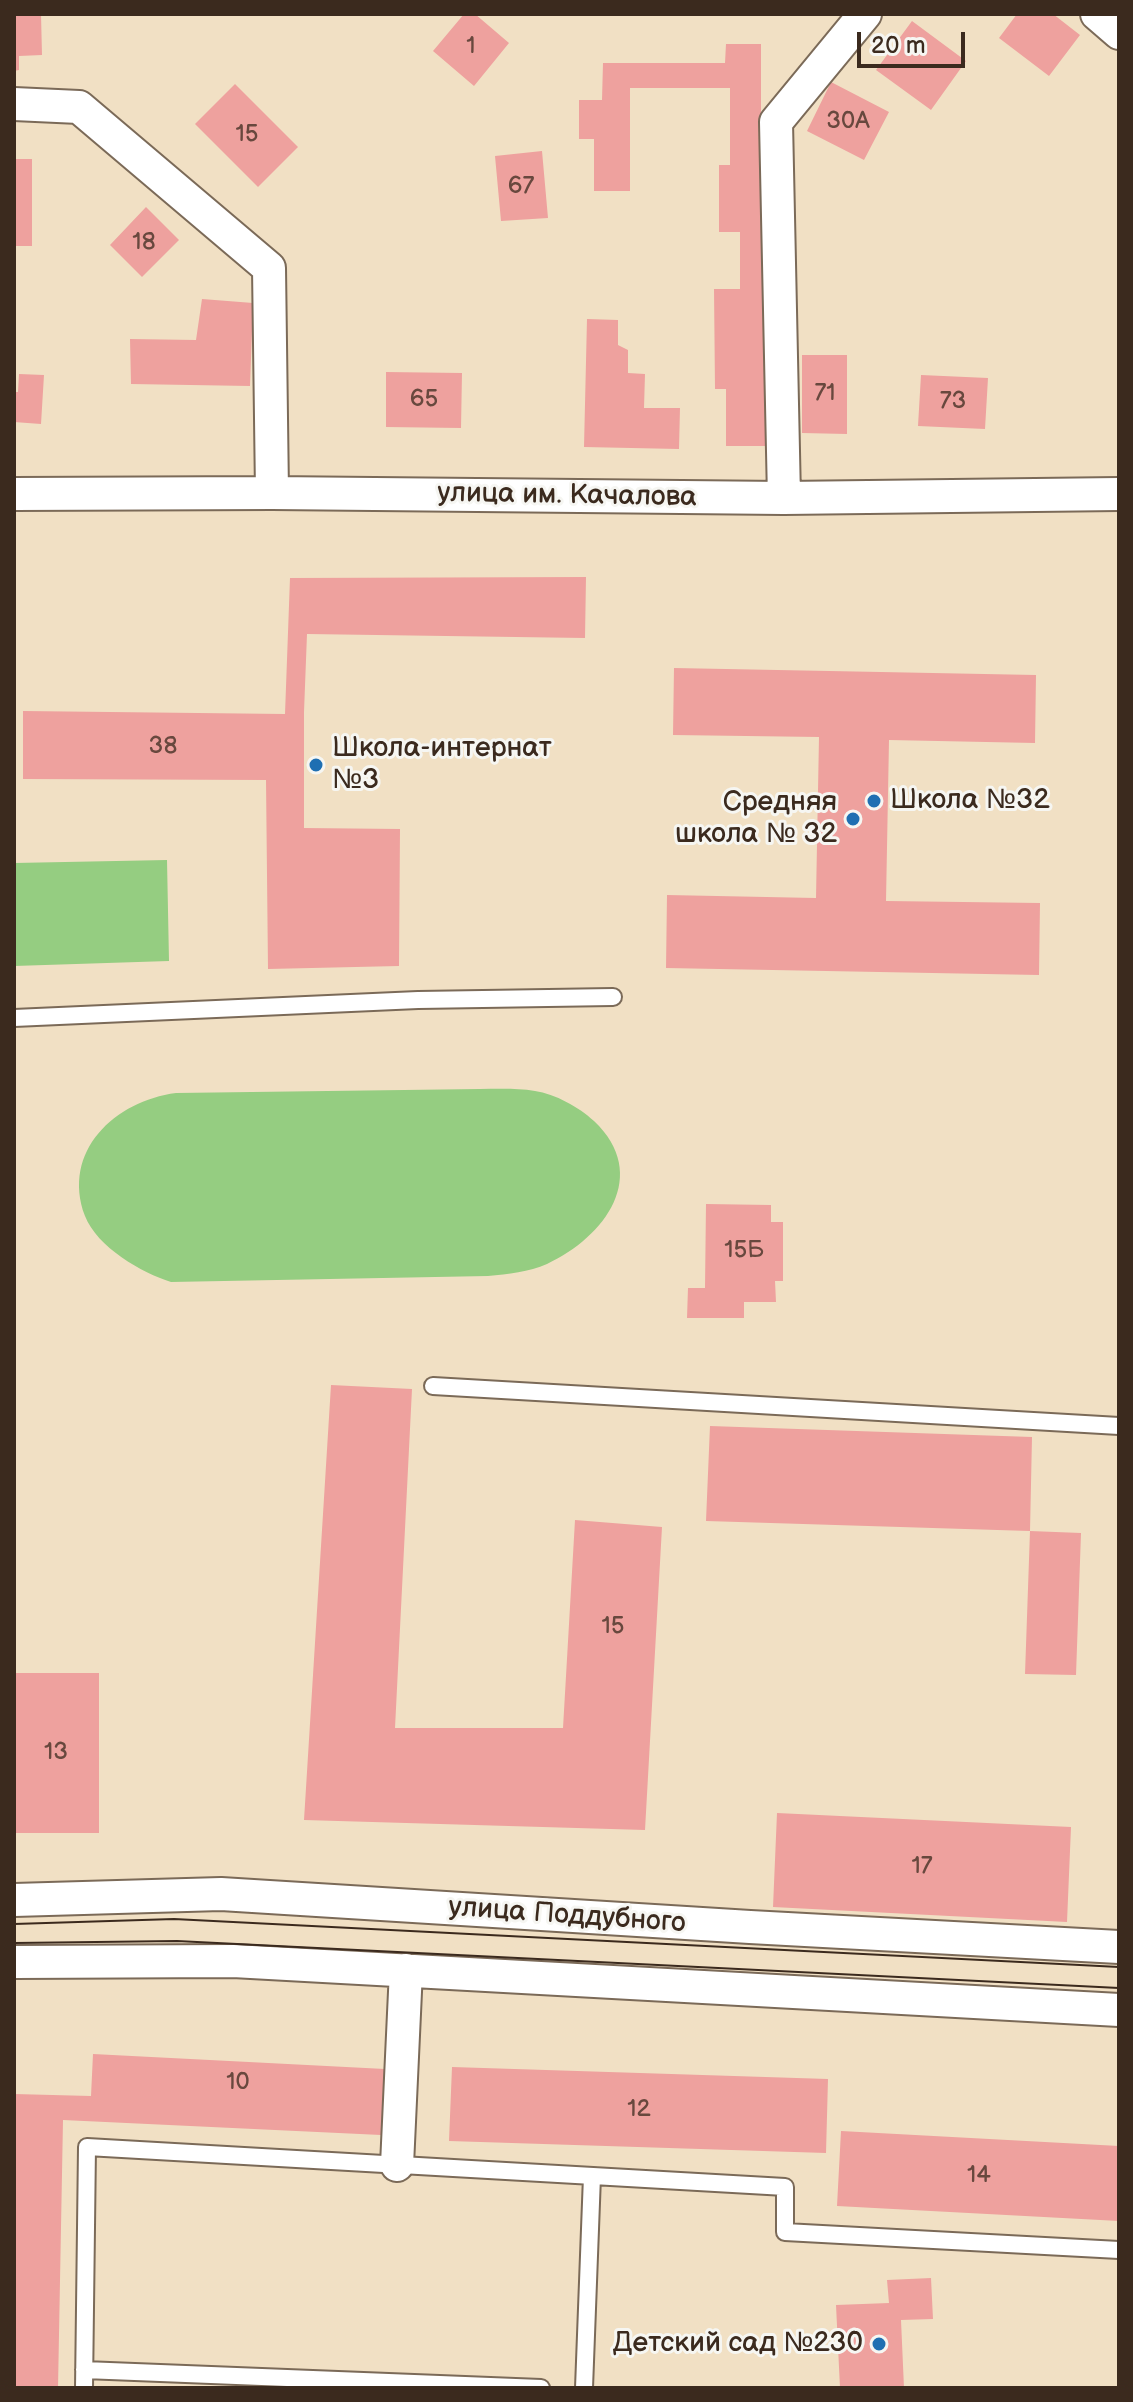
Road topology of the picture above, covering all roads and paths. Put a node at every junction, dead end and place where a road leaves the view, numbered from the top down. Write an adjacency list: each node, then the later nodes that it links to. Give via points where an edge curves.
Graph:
1 (865, 14): 8 (street, via 776,122)
2 (1097, 14): 3 (street)
3 (1119, 33)
4 (14, 104): 5 (street, via 79,107 269,268)
5 (272, 493): 6 (street, улица им. Качалова); 8 (street, улица им. Качалова)
6 (14, 494)
7 (1119, 494): 8 (street, улица им. Качалова)
8 (784, 498)
9 (613, 997): 10 (lane)
10 (14, 1018)
11 (433, 1386): 12 (lane)
12 (1119, 1426)
13 (14, 1900): 14 (street, улица Поддубного, via 221,1894)
14 (1119, 1947)
15 (14, 1962): 16 (street, via 233,1961)
16 (406, 1970): 17 (street); 18 (street)
17 (1119, 2010)
18 (397, 2165): 19 (lane); 21 (lane, via 87,2147)
19 (592, 2176): 20 (lane, via 785,2187 785,2232); 24 (lane)
20 (1119, 2250)
21 (84, 2370): 22 (lane); 23 (lane)
22 (84, 2388)
23 (541, 2388)
24 (584, 2388)

